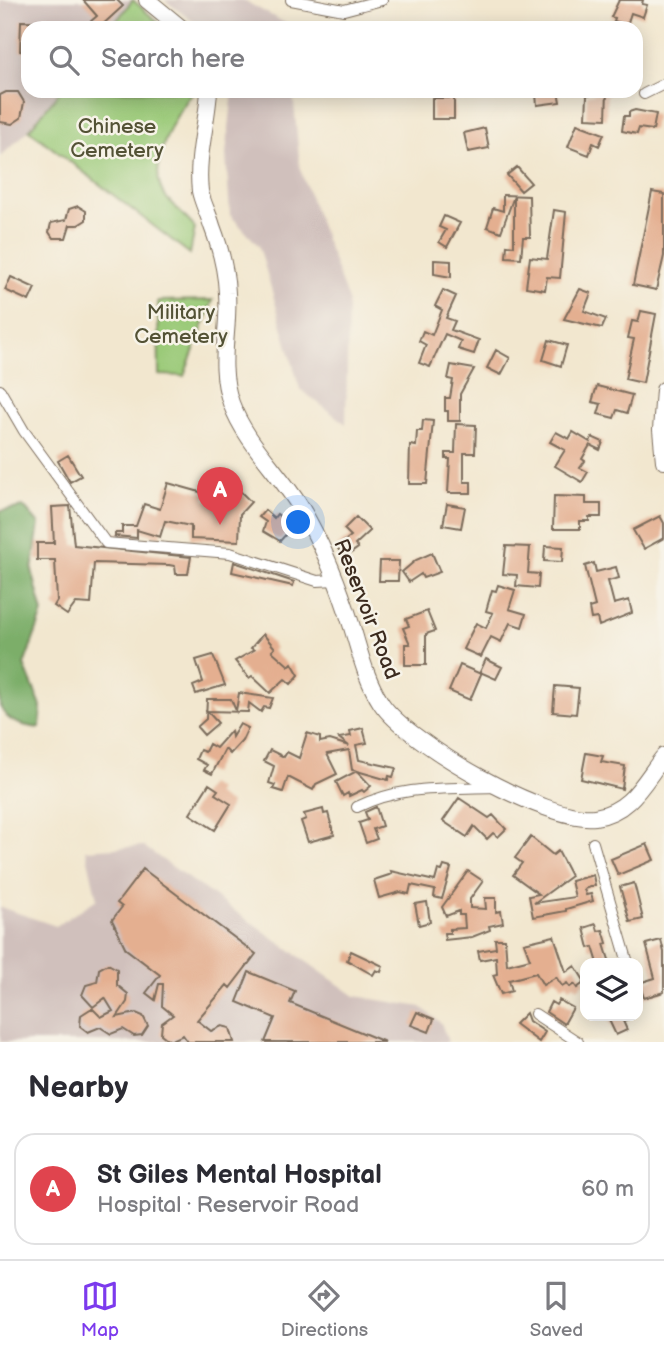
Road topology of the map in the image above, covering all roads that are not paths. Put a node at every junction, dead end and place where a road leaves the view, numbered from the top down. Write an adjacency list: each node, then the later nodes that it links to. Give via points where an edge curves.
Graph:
1 (147, 0): 4 (main road)
2 (291, 0): 3 (street, via 344,10)
3 (382, 0)
4 (172, 21)
5 (664, 84): 6 (street)
6 (644, 93)
7 (209, 98): 11 (main road, Reservoir Road, via 200,191 226,282 226,385 242,425 307,517)
8 (0, 390): 11 (street, via 24,431 106,543 230,553 317,581)
9 (664, 390): 10 (main road, via 660,430)
10 (664, 461)
11 (336, 580): 13 (main road, Reservoir Road, via 361,664 391,718 430,749)
12 (664, 756): 13 (main road, Reservoir Road, via 637,796 620,809 595,817 564,815)
13 (502, 787): 14 (street, via 402,791 383,794)
14 (357, 807)
15 (593, 843): 16 (street)
16 (627, 958)
17 (534, 1014): 18 (street)
18 (578, 1042)

